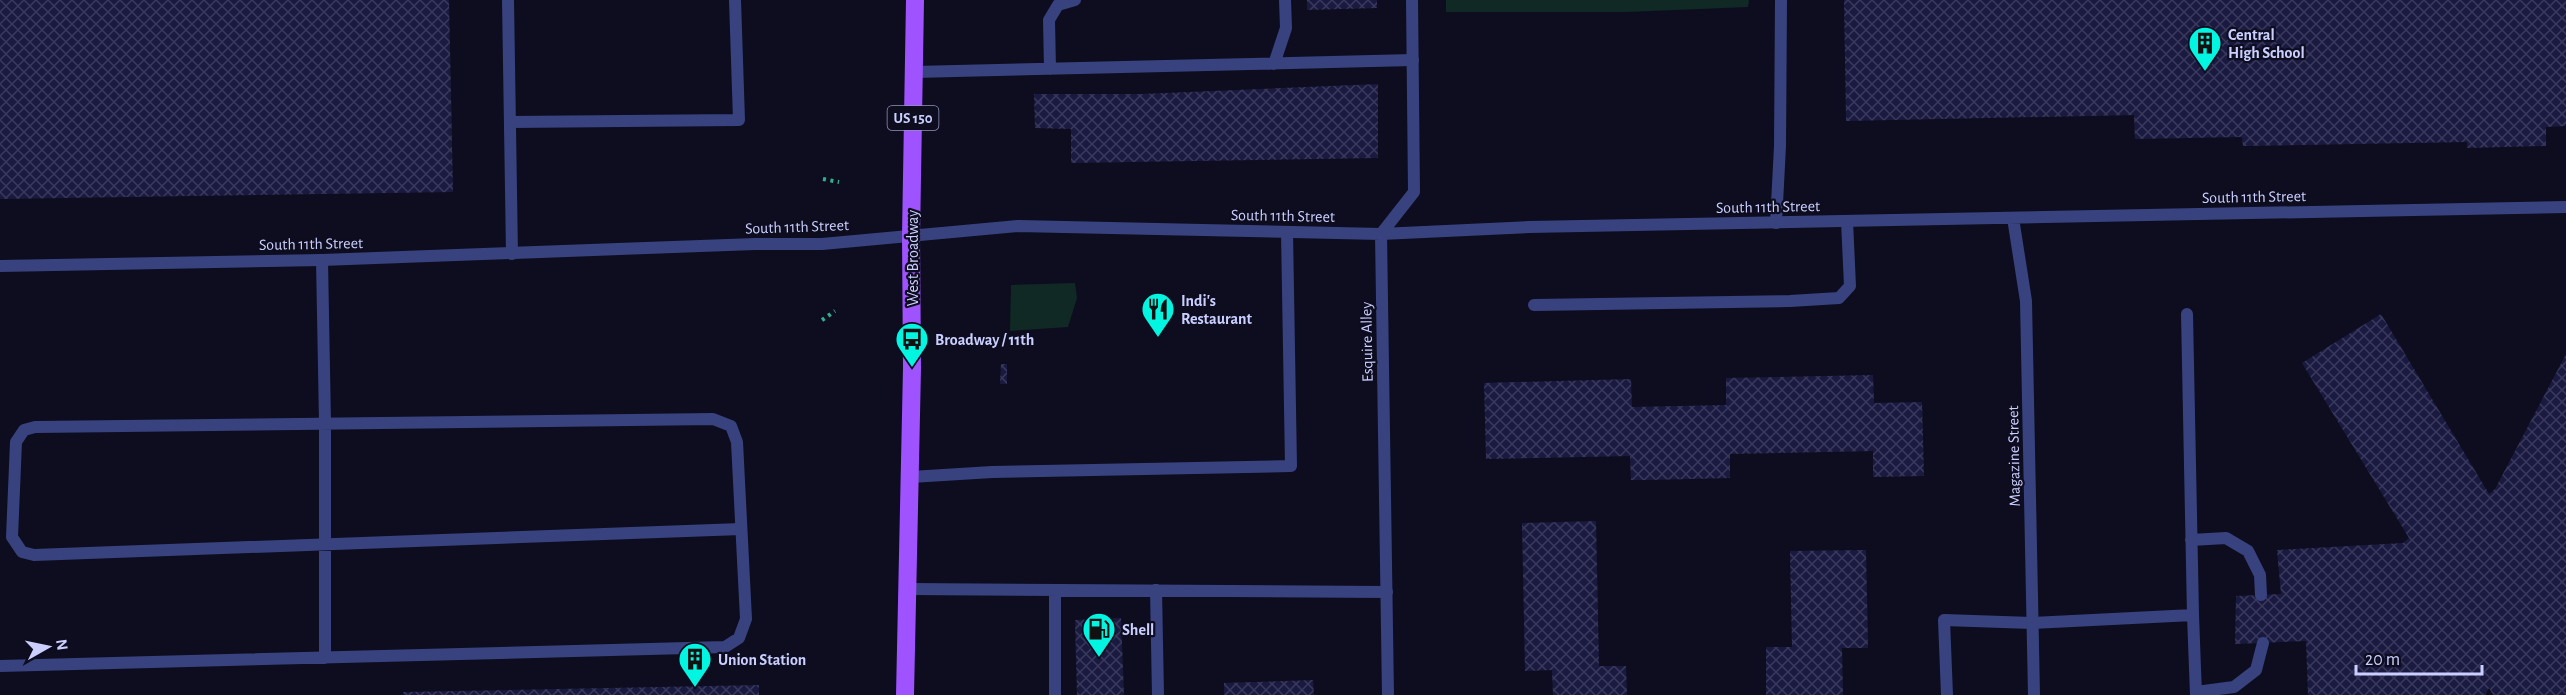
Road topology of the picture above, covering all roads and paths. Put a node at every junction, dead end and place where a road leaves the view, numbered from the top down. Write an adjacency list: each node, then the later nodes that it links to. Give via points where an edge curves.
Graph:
1 (508, 0): 12 (street)
2 (735, 0): 12 (street, via 739,120)
3 (915, 0): 11 (main road, West Broadway / US 150)
4 (1075, 0): 10 (street, via 1058,5 1049,20)
5 (1285, 0): 9 (street, via 1286,28)
6 (1412, 0): 8 (street)
7 (1781, 0): 18 (street)
8 (1413, 60): 9 (street); 20 (street, via 1414,192)
9 (1274, 64): 10 (street)
10 (1050, 69): 11 (street)
11 (914, 72): 21 (main road, West Broadway / US 150)
12 (510, 122): 22 (street)
13 (823, 179): 14 (path)
14 (839, 182)
15 (2566, 207): 16 (street, South 11th Street)
16 (2013, 218): 17 (street, South 11th Street); 40 (street, Magazine Street, via 2026,301)
17 (1847, 221): 18 (street, South 11th Street); 25 (street, via 1850,286 1839,298)
18 (1776, 223): 20 (street, South 11th Street)
19 (1287, 232): 20 (street, South 11th Street); 21 (street, South 11th Street, via 1018,226); 30 (street, via 1291,466)
20 (1381, 234): 37 (street, Esquire Alley)
21 (911, 236): 22 (street, South 11th Street, via 822,244); 30 (main road, West Broadway / US 150)
22 (512, 254): 23 (street, South 11th Street)
23 (322, 260): 24 (street, South 11th Street); 29 (street)
24 (0, 266)
25 (1534, 305)
26 (835, 311): 28 (path)
27 (2187, 314): 32 (street)
28 (822, 320)
29 (325, 423): 31 (street, via 712,419 731,426 737,441); 33 (street); 33 (street, via 24,430 16,442 12,537 22,552 34,555)
30 (911, 477): 34 (main road, West Broadway / US 150)
31 (741, 529): 33 (street); 42 (street, via 746,619 739,638 725,647)
32 (2190, 540): 38 (street, via 2226,538 2248,550 2260,575); 39 (street)
33 (325, 544): 42 (street)
34 (907, 589): 35 (street); 45 (main road, West Broadway / US 150)
35 (1055, 590): 36 (street); 46 (street)
36 (1156, 590): 37 (street); 47 (street)
37 (1387, 592): 48 (street, Esquire Alley)
38 (2261, 595)
39 (2193, 615): 40 (street); 44 (street)
40 (2032, 622): 49 (street, via 1944,620); 50 (street, Magazine Street)
41 (2263, 643): 44 (street, via 2256,670 2234,687)
42 (325, 658): 43 (street)
43 (0, 666)
44 (2196, 694)
45 (905, 695)
46 (1055, 695)
47 (1158, 695)
48 (1388, 695)
49 (1947, 695)
50 (2034, 695)

